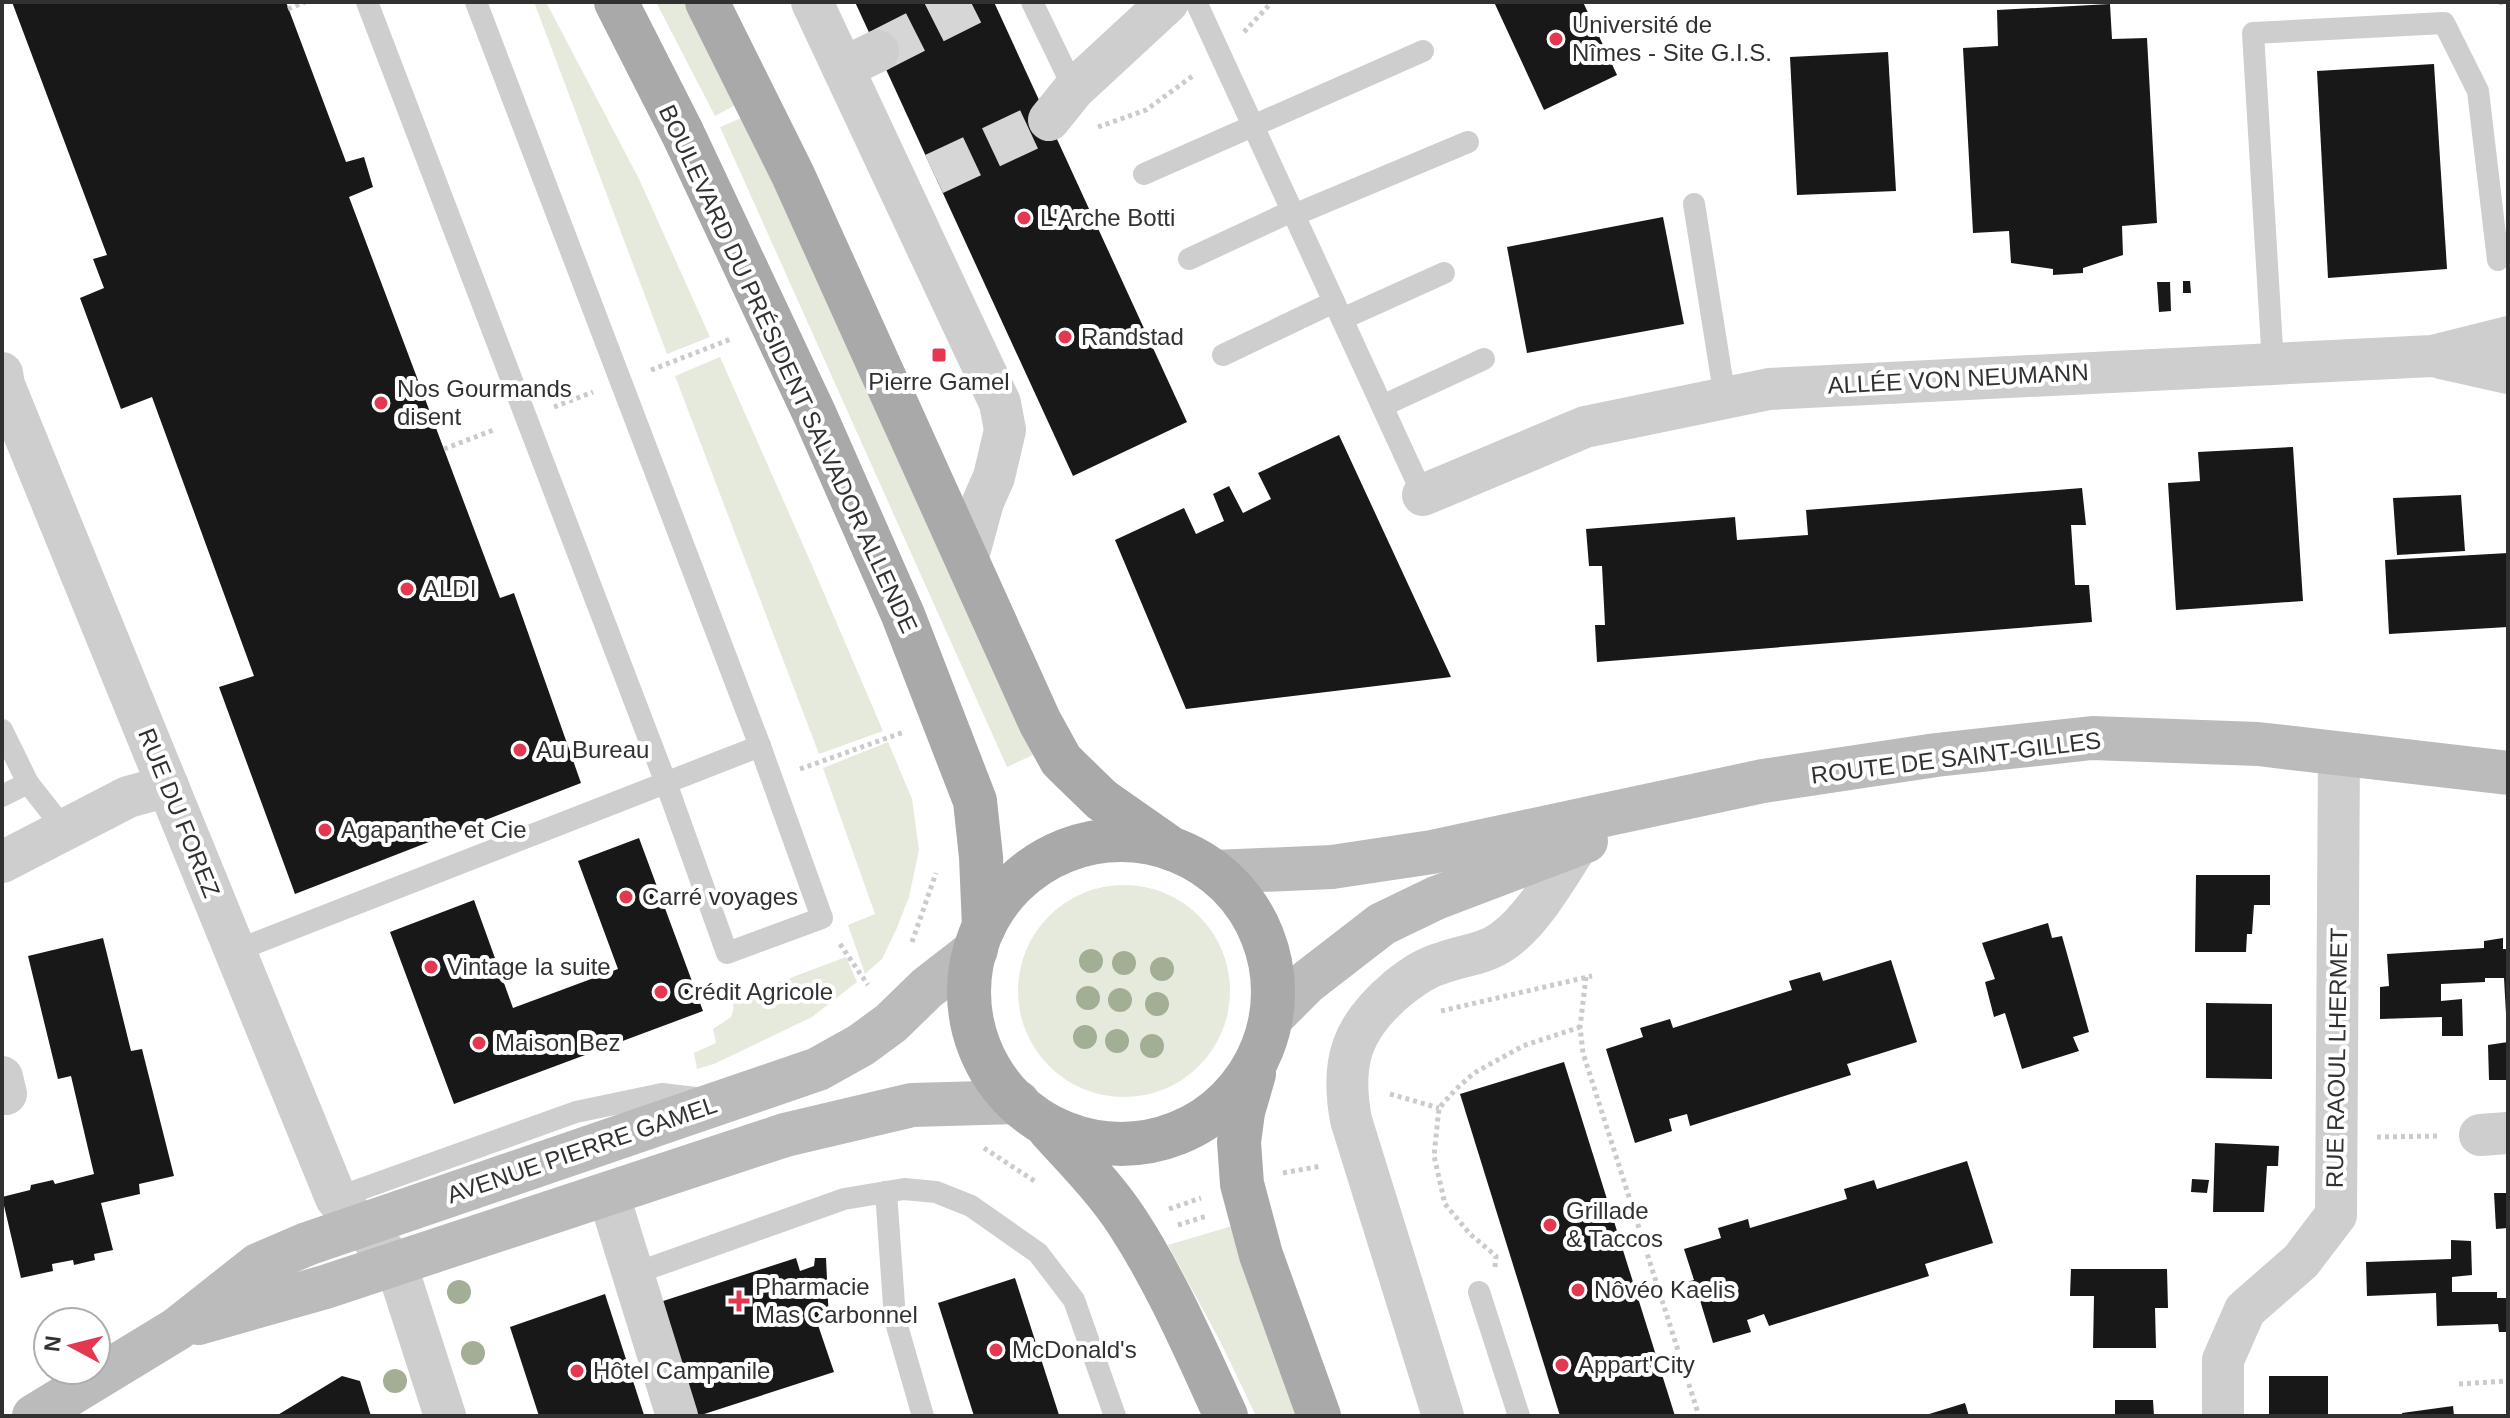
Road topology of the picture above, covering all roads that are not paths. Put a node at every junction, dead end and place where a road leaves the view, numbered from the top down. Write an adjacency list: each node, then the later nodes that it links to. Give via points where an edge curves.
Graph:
1 (367, 2): 36 (lane)
2 (476, 2): 32 (lane)
3 (616, 2): 45 (main road, BOULEVARD DU PRÉSIDENT SALVADOR ALLENDE, via 815,415 903,615 975,801)
4 (707, 2): 30 (main road, via 793,175)
5 (812, 2): 30 (street, via 860,59 918,182 1000,403 1005,430)
6 (1032, 2): 10 (lane)
7 (1168, 2): 10 (street)
8 (1196, 2): 11 (lane)
9 (1423, 51): 11 (lane)
10 (1061, 104)
11 (1252, 125): 13 (lane); 15 (lane)
12 (1468, 142): 15 (lane)
13 (1144, 174)
14 (1694, 204): 27 (lane)
15 (1293, 213): 16 (lane); 19 (lane)
16 (1189, 259)
17 (2498, 260): 24 (lane, via 2478,91 2444,23 2253,33)
18 (1444, 273): 19 (lane)
19 (1338, 310): 21 (lane); 28 (lane)
20 (2508, 337): 22 (street, ALLÉE VON NEUMANN)
21 (1223, 355)
22 (2432, 356): 24 (street, ALLÉE VON NEUMANN); 26 (street)
23 (1484, 359): 28 (lane)
24 (2273, 364): 27 (street, ALLÉE VON NEUMANN, via 1769,389)
25 (2, 373): 37 (street, RUE DU FOREZ)
26 (2508, 373)
27 (1725, 398): 29 (street, ALLÉE VON NEUMANN, via 1585,427)
28 (1382, 406): 29 (lane)
29 (1423, 495)
30 (968, 557): 42 (main road, via 1061,760 1102,800)
31 (2, 730): 35 (lane)
32 (760, 746): 36 (lane); 36 (lane, via 822,918 727,953)
33 (2339, 754): 34 (main road, ROUTE DE SAINT-GILLES); 39 (main road, ROUTE DE SAINT-GILLES, via 2258,744 2092,738 1763,781); 63 (street, RUE RAOUL LHERMET, via 2336,1215 2301,1261 2245,1310 2223,1360)
34 (2508, 773)
35 (28, 783): 38 (lane); 40 (lane)
36 (666, 783): 46 (lane)
37 (168, 786): 40 (street, via 128,797); 46 (street, RUE DU FOREZ)
38 (2, 796)
39 (1692, 798): 41 (main road, ROUTE DE SAINT-GILLES); 44 (main road, ROUTE DE SAINT-GILLES, via 1432,852 1332,867)
40 (65, 830): 43 (street)
41 (1578, 844): 47 (main road, ROUTE DE SAINT-GILLES, via 1382,924 1307,982); 61 (street, via 1504,941 1416,974 1361,1026 1352,1048 1346,1095 1351,1120)
42 (1172, 849): 44 (main road); 45 (main road, via 1125,840 1071,848 1015,884)
43 (2, 862)
44 (1215, 872): 47 (main road, via 1250,912 1266,946 1273,998)
45 (980, 938): 48 (main road, BOULEVARD DU PRÉSIDENT SALVADOR ALLENDE, via 971,979 972,1023 1001,1085); 51 (main road, AVENUE PIERRE GAMEL, via 927,988 882,1007 861,1045 818,1069)
46 (235, 951): 51 (street, RUE DU FOREZ)
47 (1266, 1036): 48 (main road, via 1252,1069 1230,1099 1201,1122 1161,1140 1105,1144 1064,1134); 60 (main road, via 1243,1112 1239,1142 1244,1191 1261,1255)
48 (1031, 1113): 50 (main road, AVENUE PIERRE GAMEL, via 896,1107 785,1135); 59 (main road, via 1128,1223)
49 (886, 1192): 52 (lane, via 844,1199); 57 (lane, via 895,1319); 58 (lane, via 936,1192 971,1206 1038,1253 1074,1300)
50 (608, 1193): 51 (main road, AVENUE PIERRE GAMEL); 52 (street)
51 (368, 1232): 54 (main road, AVENUE PIERRE GAMEL, via 325,1287 177,1329); 55 (street, RUE DU FOREZ)
52 (633, 1274): 56 (street)
53 (1479, 1292): 62 (lane)
54 (34, 1416)
55 (445, 1416)
56 (677, 1416)
57 (923, 1416)
58 (1115, 1416)
59 (1226, 1416)
60 (1319, 1416)
61 (1443, 1416)
62 (1519, 1416)
63 (2223, 1416)

